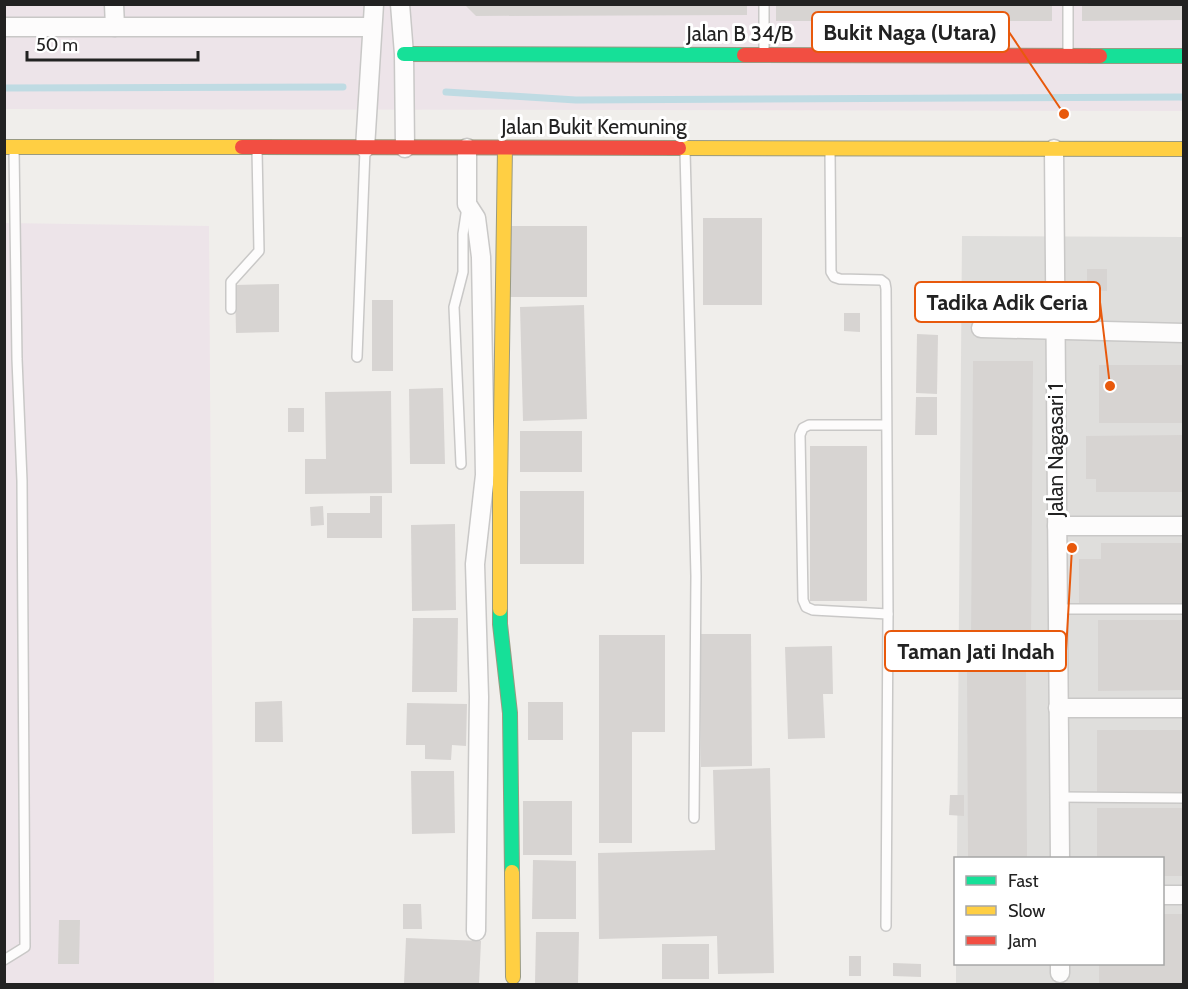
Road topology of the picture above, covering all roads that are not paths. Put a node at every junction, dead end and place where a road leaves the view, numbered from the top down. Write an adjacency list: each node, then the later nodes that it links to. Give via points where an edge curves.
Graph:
1 (114, 4): 7 (street)
2 (374, 4): 8 (street)
3 (400, 4): 9 (street)
4 (764, 4): 10 (lane)
5 (1068, 4): 11 (lane)
6 (4, 27): 7 (street)
7 (115, 27): 8 (street)
8 (372, 27): 15 (street)
9 (404, 54): 10 (street, Jalan B 34/B); 16 (street)
10 (764, 55): 11 (street, Jalan B 34/B)
11 (1068, 55): 12 (street, Jalan B 34/B)
12 (1184, 56)
13 (9, 147): 14 (street, Jalan Bukit Kemuning); 48 (lane, via 22,481 25,947)
14 (256, 147): 15 (street, Jalan Bukit Kemuning); 24 (lane, via 259,251 231,282)
15 (365, 148): 16 (street, Jalan Bukit Kemuning); 28 (lane)
16 (405, 148): 17 (street, Jalan Bukit Kemuning)
17 (466, 148): 18 (street, Jalan Bukit Kemuning); 23 (street)
18 (505, 148): 19 (street, Jalan Bukit Kemuning); 49 (street, via 500,624 510,713)
19 (685, 148): 20 (street, Jalan Bukit Kemuning); 42 (lane, via 696,576)
20 (830, 149): 21 (street, Jalan Bukit Kemuning); 29 (lane, via 831,273 840,279 885,283)
21 (1054, 149): 22 (street, Jalan Bukit Kemuning); 26 (street, Jalan Nagasari 1)
22 (1184, 149)
23 (467, 204): 30 (lane, via 463,272 454,307); 47 (street, via 476,219 481,257 485,475 474,564 479,697)
24 (231, 309)
25 (981, 328): 26 (street)
26 (1055, 331): 27 (street); 31 (street, Jalan Nagasari 1)
27 (1184, 333)
28 (357, 357)
29 (886, 425): 35 (lane); 35 (lane, via 809,425 802,428 800,435 806,607)
30 (461, 464)
31 (1057, 526): 32 (street); 33 (street, Jalan Nagasari 1)
32 (1184, 526)
33 (1057, 609): 34 (lane); 36 (street, Jalan Nagasari 1)
34 (1184, 609)
35 (888, 614): 46 (lane)
36 (1058, 657): 37 (lane); 38 (street, Jalan Nagasari 1)
37 (972, 658)
38 (1058, 708): 39 (street); 40 (street, Jalan Nagasari 1)
39 (1184, 708)
40 (1059, 798): 41 (lane); 43 (street, Jalan Nagasari 1)
41 (1184, 798)
42 (694, 818)
43 (1060, 857)
44 (1164, 895): 45 (street)
45 (1184, 895)
46 (886, 926)
47 (476, 931)
48 (4, 960)
49 (513, 977)

